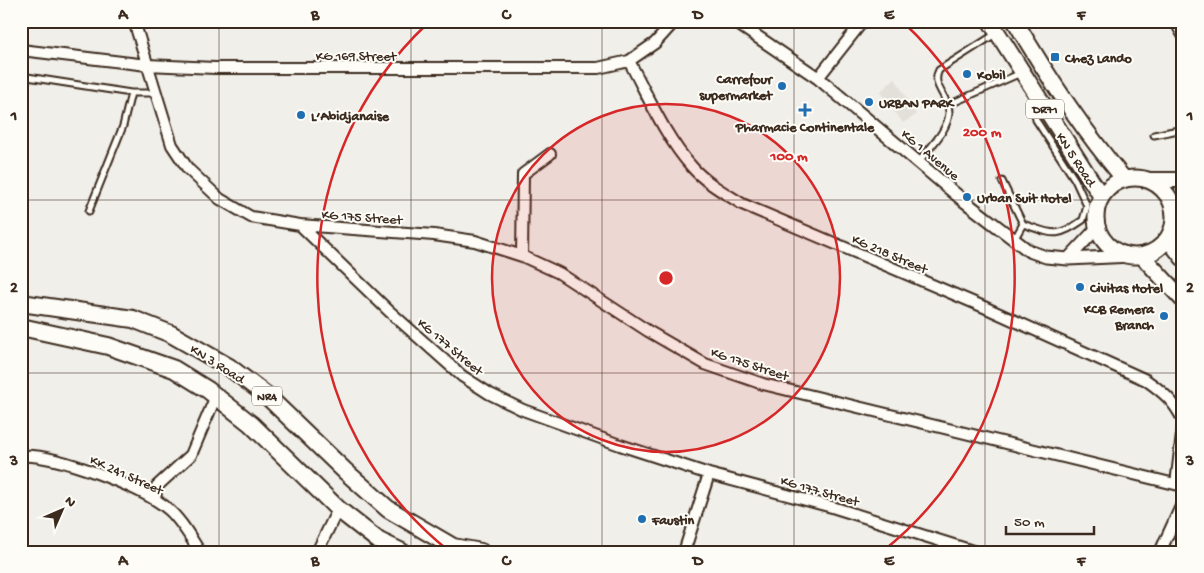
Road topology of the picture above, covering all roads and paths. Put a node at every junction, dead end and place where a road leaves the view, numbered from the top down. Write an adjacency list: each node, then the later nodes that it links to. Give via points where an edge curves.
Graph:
1 (134, 21): 11 (street)
2 (675, 21): 10 (street, KG 169 Street, via 655,42)
3 (734, 21): 14 (street, KG 1 Avenue)
4 (863, 21): 14 (street)
5 (1015, 21): 23 (main road, KN 5 Road / DR71, via 1102,153)
6 (1175, 21): 8 (street)
7 (994, 27): 12 (main road, KN 5 Road / DR71); 18 (lane, via 939,70 936,83)
8 (1183, 36)
9 (21, 50): 11 (street, KG 169 Street)
10 (629, 61): 11 (street, KG 169 Street, via 598,68 568,69); 43 (street, KG 218 Street, via 676,147 693,168 742,204 1146,380 1165,393)
11 (147, 65): 16 (street)
12 (1021, 72): 17 (main road, KN 5 Road / DR71); 18 (lane)
13 (21, 76): 15 (lane)
14 (818, 78): 22 (street, KG 1 Avenue)
15 (131, 92): 16 (lane); 28 (lane, via 124,126)
16 (156, 92): 31 (street, via 172,146 188,169 220,199 251,217)
17 (1037, 97): 27 (main road, KN 5 Road / DR71); 30 (lane, via 1034,107 1036,120 1075,180 1087,206 1082,220 1062,234)
18 (948, 105): 22 (lane, via 946,124)
19 (1183, 129): 20 (lane)
20 (1154, 135)
21 (550, 154): 35 (street, via 523,174)
22 (918, 163): 34 (street, KG 1 Avenue)
23 (1124, 178): 24 (main road); 27 (main road, via 1107,188)
24 (1151, 180): 25 (main road); 29 (main road, via 1168,196)
25 (1183, 180)
26 (1002, 181): 30 (lane)
27 (1101, 196): 32 (main road, via 1097,206)
28 (89, 211)
29 (1179, 214): 33 (main road)
30 (1023, 224): 34 (lane)
31 (300, 225): 35 (street, KG 175 Street, via 434,235 475,241); 46 (street, KG 177 Street, via 389,312 462,376 490,394 532,413)
32 (1097, 228): 36 (main road, via 1111,248 1121,254); 38 (street)
33 (1168, 239): 36 (main road, via 1161,247); 37 (main road)
34 (1013, 241): 38 (street, KG 1 Avenue, via 1037,254)
35 (522, 256): 47 (street, KG 175 Street, via 558,273 705,364 746,378)
36 (1137, 256): 38 (street, KG 1 Avenue); 39 (main road)
37 (1183, 258)
38 (1068, 259)
39 (1183, 300)
40 (21, 303): 54 (highway, KN 3 Road / NR4, via 133,320 171,334 229,367 266,395 388,509 453,547)
41 (21, 327): 42 (highway, KN 3 Road / NR4, via 108,346 164,366)
42 (216, 396): 48 (street, via 191,455 158,486); 50 (highway, KN 3 Road / NR4, via 251,424)
43 (1183, 420)
44 (1183, 426): 47 (street)
45 (21, 456): 48 (street, KK 241 Street, via 44,456 108,478)
46 (708, 474): 55 (street); 56 (street, KG 177 Street, via 832,507)
47 (1179, 485)
48 (155, 499): 51 (street, KK 241 Street, via 168,509)
49 (1183, 502): 57 (street)
50 (338, 509): 52 (street); 53 (highway, KN 3 Road / NR4, via 379,541)
51 (200, 552)
52 (318, 552)
53 (402, 552)
54 (481, 552)
55 (684, 552)
56 (976, 552)
57 (1160, 552)

